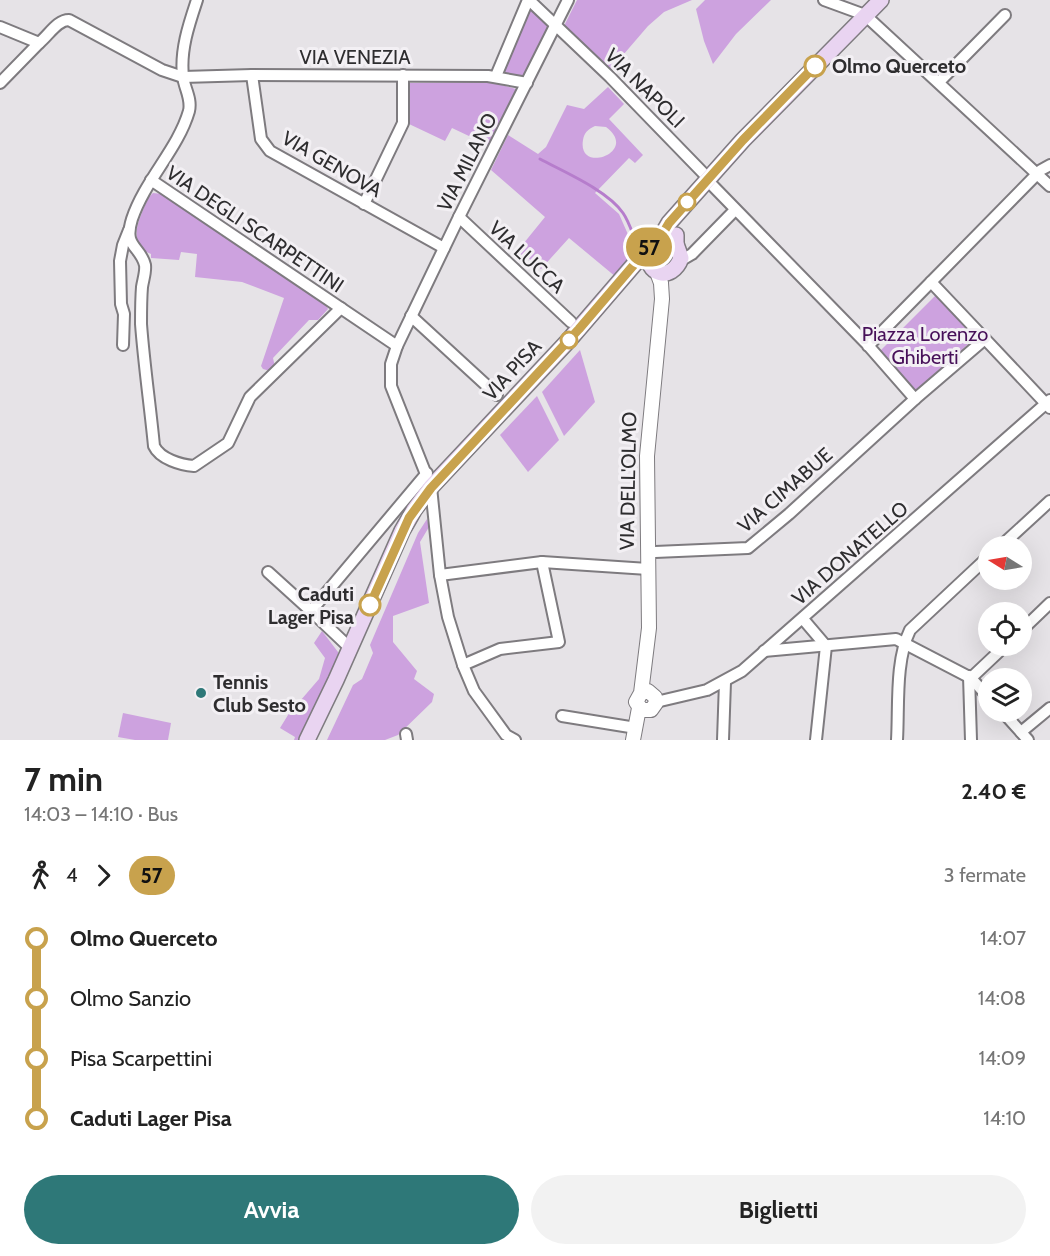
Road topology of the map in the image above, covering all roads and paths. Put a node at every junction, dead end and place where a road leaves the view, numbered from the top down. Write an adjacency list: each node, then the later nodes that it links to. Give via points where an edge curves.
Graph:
1 (196, 0): 14 (street, via 183,57)
2 (529, 0): 8 (street, VIA NAPOLI); 13 (street)
3 (568, 0): 8 (street, VIA MILANO)
4 (824, 0): 6 (street)
5 (881, 0): 6 (main road)
6 (865, 15): 15 (street); 21 (main road, via 743,140)
7 (1005, 15): 15 (street)
8 (556, 24): 17 (street, VIA MILANO); 21 (street, VIA NAPOLI)
9 (0, 27): 10 (street)
10 (39, 43): 14 (street, via 59,23 69,20 162,70); 16 (street)
11 (252, 75): 12 (street, VIA VENEZIA); 14 (street, VIA VENEZIA); 23 (street, VIA GENOVA, via 261,139 270,151)
12 (403, 75): 13 (street, VIA VENEZIA); 23 (street, via 403,123)
13 (496, 76): 17 (street, VIA VENEZIA)
14 (183, 77): 20 (street, via 190,108)
15 (939, 82): 19 (street)
16 (0, 83)
17 (527, 83): 26 (street, VIA MILANO)
18 (1050, 165): 19 (street)
19 (1036, 174): 22 (street); 32 (street)
20 (151, 180): 27 (street, VIA DEGLI SCARPETTINI); 33 (street, VIA DEGLI SCARPETTINI)
21 (710, 182): 24 (street, VIA NAPOLI); 25 (main road)
22 (1050, 186)
23 (364, 204): 29 (street, VIA GENOVA)
24 (735, 210): 30 (street, via 690,256); 39 (street, VIA NAPOLI)
25 (680, 211): 28 (main road); 30 (main road, VIA DELL'OLMO)
26 (459, 217): 29 (street, VIA MILANO); 35 (street, VIA LUCCA)
27 (129, 230): 33 (street, VIA DEGLI SCARPETTINI, via 145,268 141,324 154,446 170,459 194,466 228,443 250,397); 37 (street, via 120,261)
28 (654, 244): 30 (main road, via 669,240); 30 (main road, VIA DELL'OLMO, via 647,259); 31 (main road, VIA PISA)
29 (444, 248): 34 (street, VIA MILANO)
30 (669, 260): 31 (main road, VIA PISA, via 637,271); 46 (street, VIA DELL'OLMO, via 670,311 656,446); 49 (street, VIA DELL'OLMO, via 661,283 647,456)
31 (622, 281): 43 (main road, VIA PISA)
32 (932, 282): 36 (street); 39 (street)
33 (340, 308): 38 (street, VIA DEGLI SCARPETTINI)
34 (411, 316): 38 (street); 40 (street)
35 (571, 322)
36 (985, 339): 41 (street); 42 (street)
37 (123, 345)
38 (397, 346): 43 (street, via 390,371 392,394)
39 (868, 346): 41 (street)
40 (497, 395)
41 (915, 399): 46 (street, VIA CIMABUE, via 748,548)
42 (1049, 404): 54 (street, VIA DONATELLO)
43 (429, 480): 51 (street); 53 (street); 58 (main road, VIA PISA)
44 (1050, 501): 45 (street)
45 (1012, 536)
46 (655, 552): 65 (street, VIA DELL'OLMO, via 655,640)
47 (542, 562): 49 (street); 51 (street); 61 (street, via 559,642 500,649)
48 (978, 566): 56 (street, via 913,627)
49 (648, 569): 65 (street, VIA DELL'OLMO)
50 (268, 572): 53 (street)
51 (440, 575): 61 (street)
52 (1050, 603): 55 (street)
53 (311, 611): 58 (street)
54 (803, 619): 57 (street); 59 (street, VIA DONATELLO)
55 (1032, 620)
56 (905, 642): 57 (street, via 888,639); 62 (street); 75 (street)
57 (826, 646): 59 (street); 74 (street)
58 (350, 648): 72 (main road, VIA PISA)
59 (764, 651): 63 (street, VIA DONATELLO)
60 (994, 656): 62 (street)
61 (463, 664): 71 (street, via 474,691)
62 (970, 677): 64 (street); 76 (street)
63 (725, 682): 65 (street, VIA DONATELLO, via 707,690); 73 (street)
64 (978, 686)
65 (646, 701): 69 (street, VIA DELL'OLMO, via 636,718)
66 (1050, 708): 70 (street)
67 (562, 716): 69 (street)
68 (1012, 722): 70 (street)
69 (635, 734)
70 (1025, 736)
71 (510, 738)
72 (307, 740)
73 (723, 740)
74 (816, 740)
75 (897, 740)
76 (971, 740)

